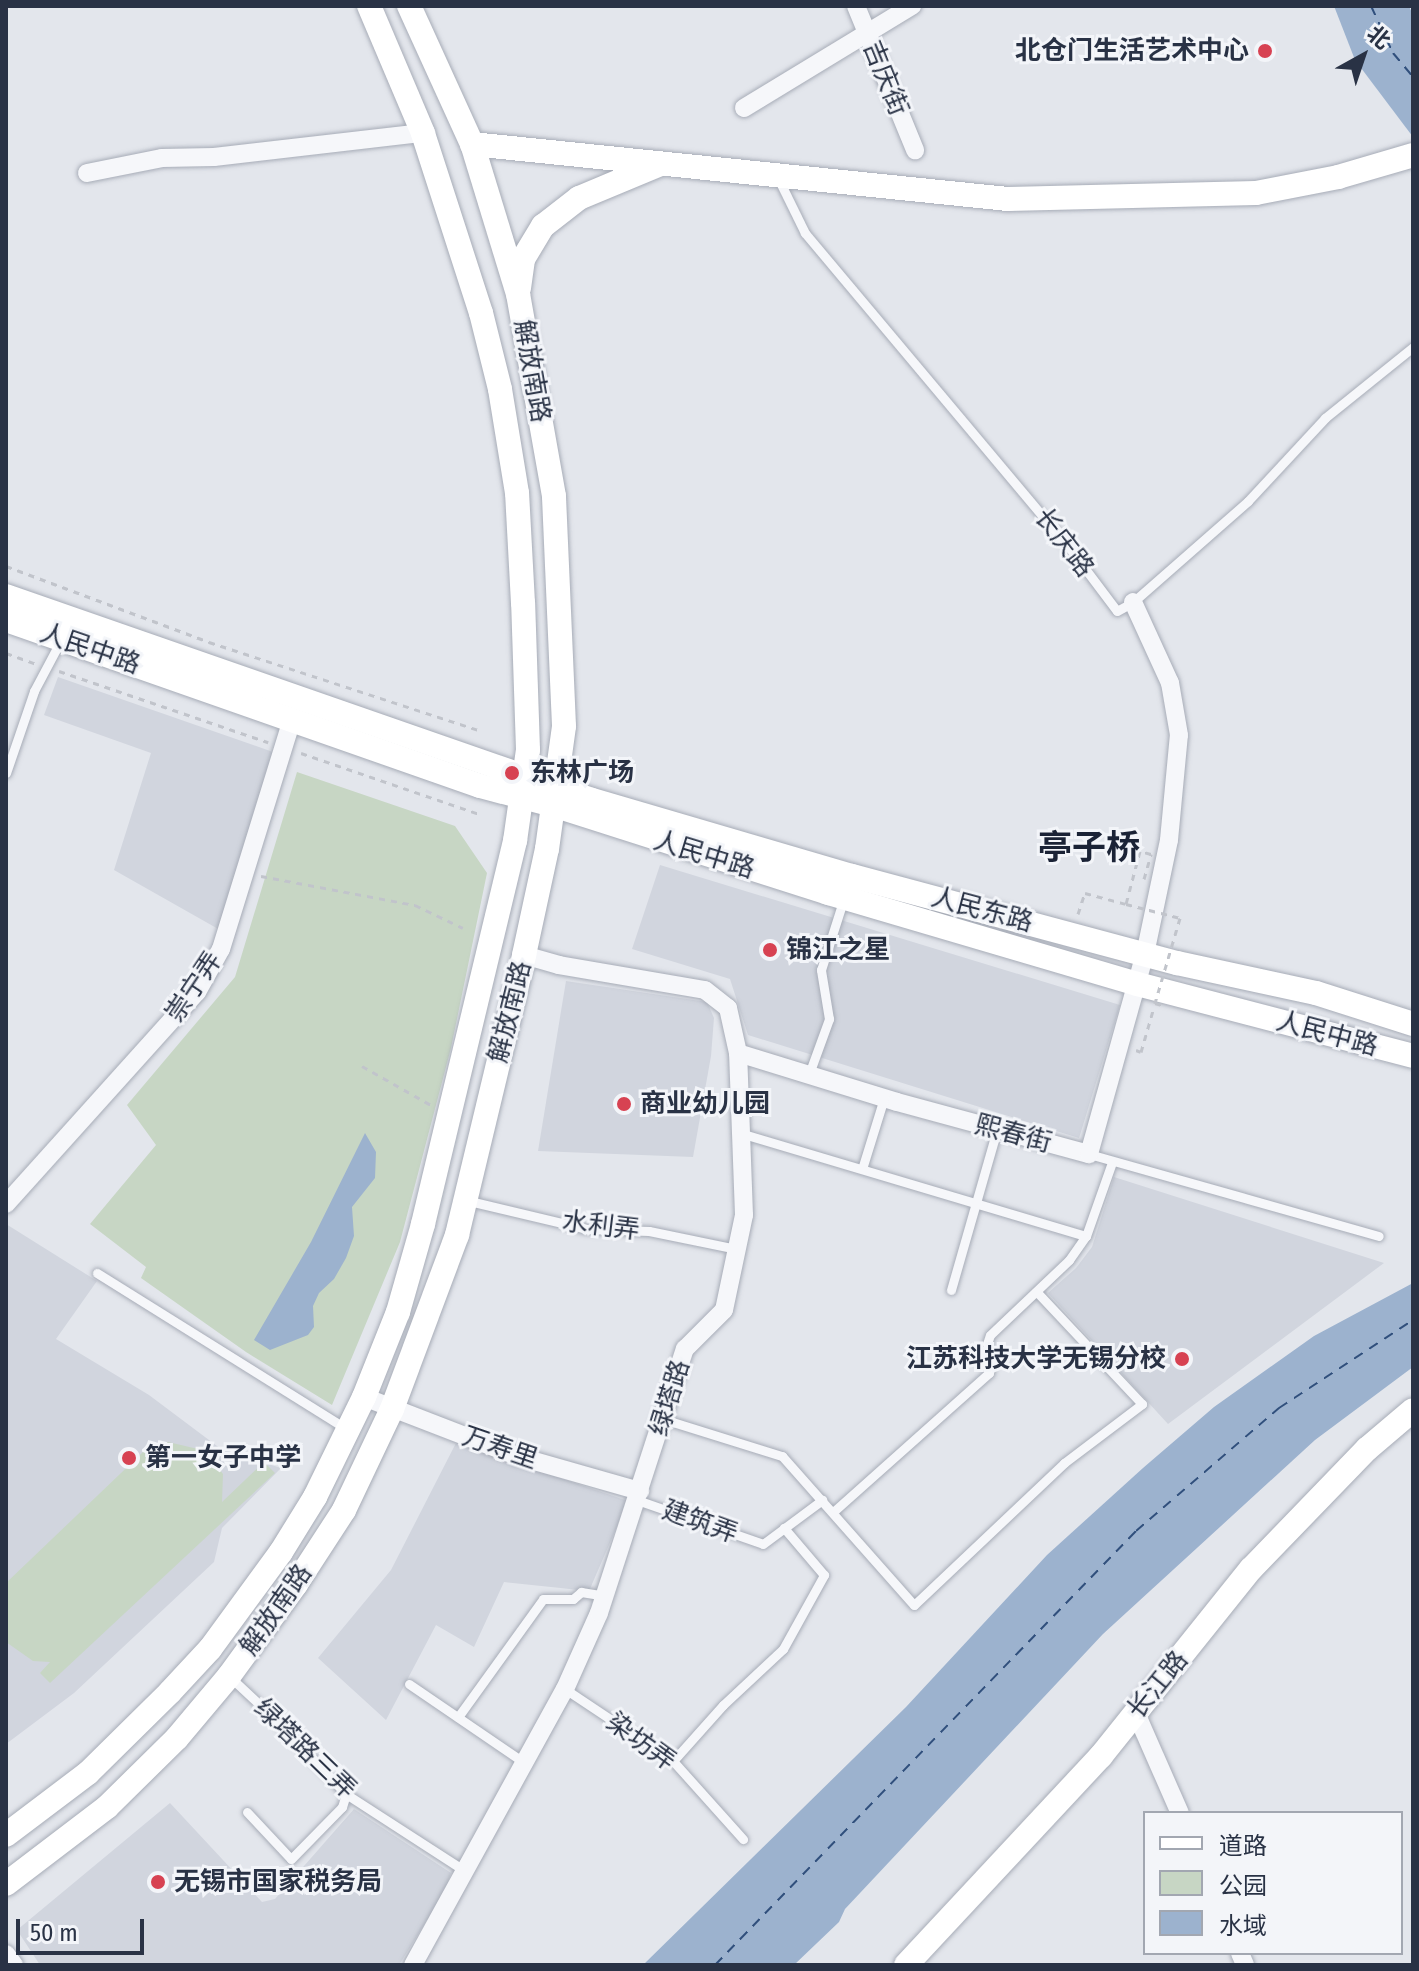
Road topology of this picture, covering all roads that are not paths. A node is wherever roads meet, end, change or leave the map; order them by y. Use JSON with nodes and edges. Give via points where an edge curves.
{"nodes":[{"id":1,"x":369,"y":6,"type":"edge"},
{"id":2,"x":409,"y":6,"type":"edge"},
{"id":3,"x":856,"y":6,"type":"edge"},
{"id":4,"x":912,"y":6,"type":"edge"},
{"id":5,"x":866,"y":31,"type":"junction"},
{"id":6,"x":744,"y":108,"type":"dead end"},
{"id":7,"x":423,"y":133,"type":"junction"},
{"id":8,"x":472,"y":144,"type":"junction"},
{"id":9,"x":915,"y":150,"type":"dead end"},
{"id":10,"x":1413,"y":155,"type":"edge"},
{"id":11,"x":662,"y":163,"type":"junction"},
{"id":12,"x":87,"y":173,"type":"dead end"},
{"id":13,"x":777,"y":175,"type":"junction"},
{"id":14,"x":518,"y":294,"type":"junction"},
{"id":15,"x":1413,"y":347,"type":"edge"},
{"id":16,"x":6,"y":596,"type":"edge"},
{"id":17,"x":1133,"y":602,"type":"junction"},
{"id":18,"x":6,"y":620,"type":"edge"},
{"id":19,"x":61,"y":639,"type":"junction"},
{"id":20,"x":292,"y":719,"type":"junction"},
{"id":21,"x":6,"y":773,"type":"edge"},
{"id":22,"x":522,"y":786,"type":"junction"},
{"id":23,"x":554,"y":796,"type":"junction"},
{"id":24,"x":848,"y":887,"type":"junction"},
{"id":25,"x":1145,"y":954,"type":"junction"},
{"id":26,"x":524,"y":955,"type":"junction"},
{"id":27,"x":1137,"y":984,"type":"junction"},
{"id":28,"x":1413,"y":1024,"type":"edge"},
{"id":29,"x":738,"y":1053,"type":"junction"},
{"id":30,"x":1413,"y":1056,"type":"edge"},
{"id":31,"x":809,"y":1074,"type":"junction"},
{"id":32,"x":884,"y":1098,"type":"junction"},
{"id":33,"x":997,"y":1130,"type":"junction"},
{"id":34,"x":740,"y":1133,"type":"junction"},
{"id":35,"x":1089,"y":1154,"type":"junction"},
{"id":36,"x":1112,"y":1162,"type":"junction"},
{"id":37,"x":862,"y":1169,"type":"junction"},
{"id":38,"x":465,"y":1200,"type":"junction"},
{"id":39,"x":975,"y":1203,"type":"junction"},
{"id":40,"x":6,"y":1204,"type":"edge"},
{"id":41,"x":1086,"y":1236,"type":"junction"},
{"id":42,"x":1379,"y":1236,"type":"dead end"},
{"id":43,"x":737,"y":1249,"type":"junction"},
{"id":44,"x":97,"y":1273,"type":"dead end"},
{"id":45,"x":951,"y":1290,"type":"dead end"},
{"id":46,"x":1037,"y":1292,"type":"junction"},
{"id":47,"x":364,"y":1397,"type":"junction"},
{"id":48,"x":392,"y":1409,"type":"junction"},
{"id":49,"x":1413,"y":1410,"type":"edge"},
{"id":50,"x":663,"y":1419,"type":"junction"},
{"id":51,"x":348,"y":1430,"type":"junction"},
{"id":52,"x":638,"y":1495,"type":"junction"},
{"id":53,"x":822,"y":1500,"type":"junction"},
{"id":54,"x":833,"y":1512,"type":"junction"},
{"id":55,"x":784,"y":1528,"type":"junction"},
{"id":56,"x":605,"y":1596,"type":"junction"},
{"id":57,"x":229,"y":1676,"type":"junction"},
{"id":58,"x":409,"y":1684,"type":"dead end"},
{"id":59,"x":565,"y":1689,"type":"junction"},
{"id":60,"x":1136,"y":1713,"type":"junction"},
{"id":61,"x":458,"y":1717,"type":"junction"},
{"id":62,"x":522,"y":1761,"type":"junction"},
{"id":63,"x":673,"y":1761,"type":"junction"},
{"id":64,"x":346,"y":1794,"type":"junction"},
{"id":65,"x":1179,"y":1811,"type":"edge"},
{"id":66,"x":247,"y":1812,"type":"dead end"},
{"id":67,"x":6,"y":1835,"type":"edge"},
{"id":68,"x":743,"y":1839,"type":"dead end"},
{"id":69,"x":465,"y":1871,"type":"junction"},
{"id":70,"x":6,"y":1884,"type":"edge"},
{"id":71,"x":6,"y":1954,"type":"edge"},
{"id":72,"x":14,"y":1965,"type":"edge"},
{"id":73,"x":413,"y":1965,"type":"edge"},
{"id":74,"x":906,"y":1965,"type":"edge"}],
"edges":[{"from":1,"to":7,"type":"main road","name":"解放南路"},
{"from":2,"to":8,"type":"main road","name":"解放南路"},
{"from":3,"to":5,"type":"street","name":"吉庆街"},
{"from":4,"to":5,"type":"street"},
{"from":5,"to":6,"type":"street","via":[[839,54]]},
{"from":5,"to":9,"type":"street","name":"吉庆街"},
{"from":7,"to":12,"type":"street","via":[[162,158]]},
{"from":7,"to":22,"type":"main road","name":"解放南路","via":[[481,313],[517,493],[528,750]]},
{"from":8,"to":11,"type":"main road"},
{"from":8,"to":14,"type":"main road","name":"解放南路"},
{"from":10,"to":13,"type":"main road","via":[[1256,193],[1008,199]]},
{"from":11,"to":13,"type":"main road"},
{"from":11,"to":14,"type":"main road","via":[[579,198],[543,226],[523,259]]},
{"from":13,"to":17,"type":"lane","name":"长庆路","via":[[805,233],[1117,611]]},
{"from":14,"to":23,"type":"main road","name":"解放南路","via":[[554,496],[564,726]]},
{"from":15,"to":17,"type":"lane","via":[[1325,418],[1248,501]]},
{"from":16,"to":22,"type":"main road","name":"人民中路"},
{"from":17,"to":25,"type":"street","via":[[1170,683],[1179,735],[1169,840]]},
{"from":18,"to":19,"type":"main road","name":"人民中路"},
{"from":19,"to":20,"type":"main road","name":"人民中路"},
{"from":19,"to":21,"type":"lane","via":[[34,691]]},
{"from":20,"to":22,"type":"main road","name":"人民中路","via":[[480,786]]},
{"from":20,"to":40,"type":"street","name":"崇宁弄","via":[[221,949],[197,992]]},
{"from":22,"to":23,"type":"main road","name":"人民中路"},
{"from":22,"to":47,"type":"main road","name":"解放南路","via":[[515,841],[398,1312]]},
{"from":23,"to":24,"type":"main road","name":"人民东路"},
{"from":23,"to":26,"type":"main road","name":"解放南路"},
{"from":24,"to":25,"type":"main road","name":"人民东路"},
{"from":24,"to":27,"type":"main road","name":"人民中路"},
{"from":24,"to":31,"type":"lane","via":[[821,970],[829,1019]]},
{"from":25,"to":27,"type":"street"},
{"from":25,"to":28,"type":"main road","name":"人民东路","via":[[1316,993]]},
{"from":26,"to":29,"type":"street","name":"绿塔路","via":[[705,990],[728,1008]]},
{"from":26,"to":38,"type":"main road","name":"解放南路"},
{"from":27,"to":30,"type":"main road","name":"人民中路"},
{"from":27,"to":35,"type":"street"},
{"from":29,"to":31,"type":"street","name":"熙春街"},
{"from":29,"to":34,"type":"street","name":"绿塔路"},
{"from":31,"to":32,"type":"street","name":"熙春街"},
{"from":32,"to":33,"type":"street","name":"熙春街"},
{"from":32,"to":37,"type":"lane"},
{"from":33,"to":35,"type":"street","name":"熙春街"},
{"from":33,"to":39,"type":"lane"},
{"from":34,"to":37,"type":"lane"},
{"from":34,"to":43,"type":"street","name":"绿塔路","via":[[744,1215]]},
{"from":35,"to":36,"type":"lane"},
{"from":36,"to":41,"type":"lane"},
{"from":36,"to":42,"type":"lane"},
{"from":37,"to":39,"type":"lane"},
{"from":38,"to":43,"type":"lane","name":"水利弄","via":[[587,1229],[649,1231]]},
{"from":38,"to":48,"type":"main road","name":"解放南路"},
{"from":39,"to":41,"type":"lane"},
{"from":39,"to":45,"type":"lane"},
{"from":41,"to":46,"type":"lane"},
{"from":43,"to":50,"type":"street","name":"绿塔路","via":[[724,1310],[685,1349]]},
{"from":44,"to":51,"type":"lane"},
{"from":46,"to":54,"type":"lane","via":[[990,1335],[989,1373]]},
{"from":46,"to":54,"type":"lane","via":[[1142,1404],[1064,1463],[914,1605]]},
{"from":47,"to":48,"type":"street","name":"万寿里"},
{"from":47,"to":51,"type":"main road","name":"解放南路"},
{"from":48,"to":52,"type":"street","name":"万寿里"},
{"from":48,"to":57,"type":"main road","name":"解放南路","via":[[344,1510]]},
{"from":49,"to":60,"type":"main road","name":"长江路","via":[[1367,1449],[1251,1569]]},
{"from":50,"to":52,"type":"street","name":"绿塔路"},
{"from":50,"to":53,"type":"lane","via":[[782,1456]]},
{"from":51,"to":67,"type":"main road","name":"解放南路","via":[[281,1552],[210,1649],[88,1773]]},
{"from":52,"to":55,"type":"lane","name":"建筑弄","via":[[763,1544]]},
{"from":52,"to":56,"type":"street","name":"绿塔路"},
{"from":53,"to":54,"type":"lane"},
{"from":53,"to":55,"type":"lane"},
{"from":55,"to":63,"type":"lane","via":[[824,1575],[783,1649]]},
{"from":56,"to":59,"type":"street","name":"绿塔路"},
{"from":56,"to":61,"type":"lane","via":[[581,1592],[573,1599],[543,1599]]},
{"from":57,"to":64,"type":"lane","name":"绿塔路三弄"},
{"from":57,"to":70,"type":"main road","name":"解放南路","via":[[177,1738],[107,1807]]},
{"from":58,"to":61,"type":"lane"},
{"from":59,"to":62,"type":"street","name":"绿塔路"},
{"from":59,"to":63,"type":"lane","name":"染坊弄"},
{"from":60,"to":65,"type":"street"},
{"from":60,"to":74,"type":"main road","name":"长江路"},
{"from":61,"to":62,"type":"lane"},
{"from":62,"to":69,"type":"street","name":"绿塔路"},
{"from":63,"to":68,"type":"lane","name":"染坊弄"},
{"from":64,"to":66,"type":"lane","via":[[342,1807],[291,1859]]},
{"from":64,"to":69,"type":"lane","name":"绿塔路三弄"},
{"from":69,"to":73,"type":"street","name":"绿塔路"},
{"from":71,"to":72,"type":"street"}]}
